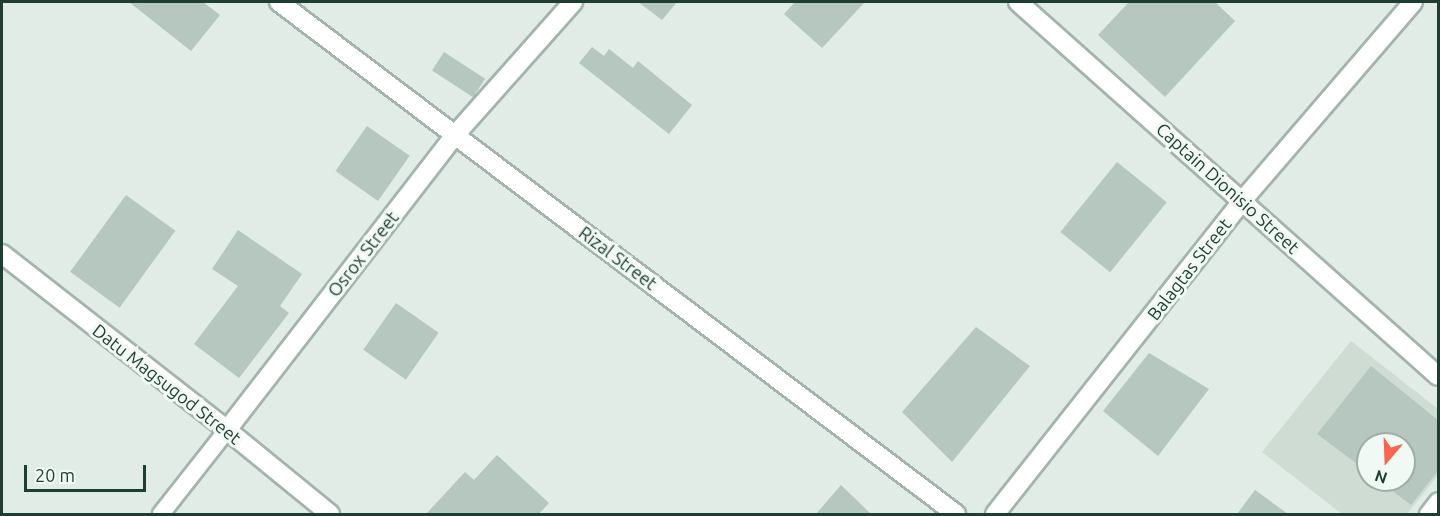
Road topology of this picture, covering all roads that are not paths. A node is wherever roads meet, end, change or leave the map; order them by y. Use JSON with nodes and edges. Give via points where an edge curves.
{"nodes":[{"id":1,"x":279,"y":2,"type":"edge"},
{"id":2,"x":573,"y":2,"type":"edge"},
{"id":3,"x":1018,"y":2,"type":"edge"},
{"id":4,"x":1413,"y":2,"type":"edge"},
{"id":5,"x":455,"y":135,"type":"junction"},
{"id":6,"x":1242,"y":201,"type":"junction"},
{"id":7,"x":2,"y":254,"type":"edge"},
{"id":8,"x":1438,"y":375,"type":"edge"},
{"id":9,"x":227,"y":430,"type":"junction"},
{"id":10,"x":1438,"y":501,"type":"edge"},
{"id":11,"x":161,"y":514,"type":"edge"},
{"id":12,"x":330,"y":514,"type":"edge"},
{"id":13,"x":956,"y":514,"type":"edge"},
{"id":14,"x":995,"y":514,"type":"edge"},
{"id":15,"x":1428,"y":514,"type":"edge"}],
"edges":[{"from":1,"to":5,"type":"street","name":"Rizal Street"},
{"from":2,"to":5,"type":"street","name":"Osrox Street"},
{"from":3,"to":6,"type":"street","name":"Captain Dionisio Street"},
{"from":4,"to":6,"type":"street","name":"Balagtas Street"},
{"from":5,"to":9,"type":"street","name":"Osrox Street"},
{"from":5,"to":13,"type":"street","name":"Rizal Street"},
{"from":6,"to":8,"type":"street","name":"Captain Dionisio Street"},
{"from":6,"to":14,"type":"street","name":"Balagtas Street"},
{"from":7,"to":9,"type":"street","name":"Datu Magsugod Street"},
{"from":9,"to":11,"type":"lane","name":"Osrox Street"},
{"from":9,"to":12,"type":"street","name":"Datu Magsugod Street"},
{"from":10,"to":15,"type":"lane"}]}
